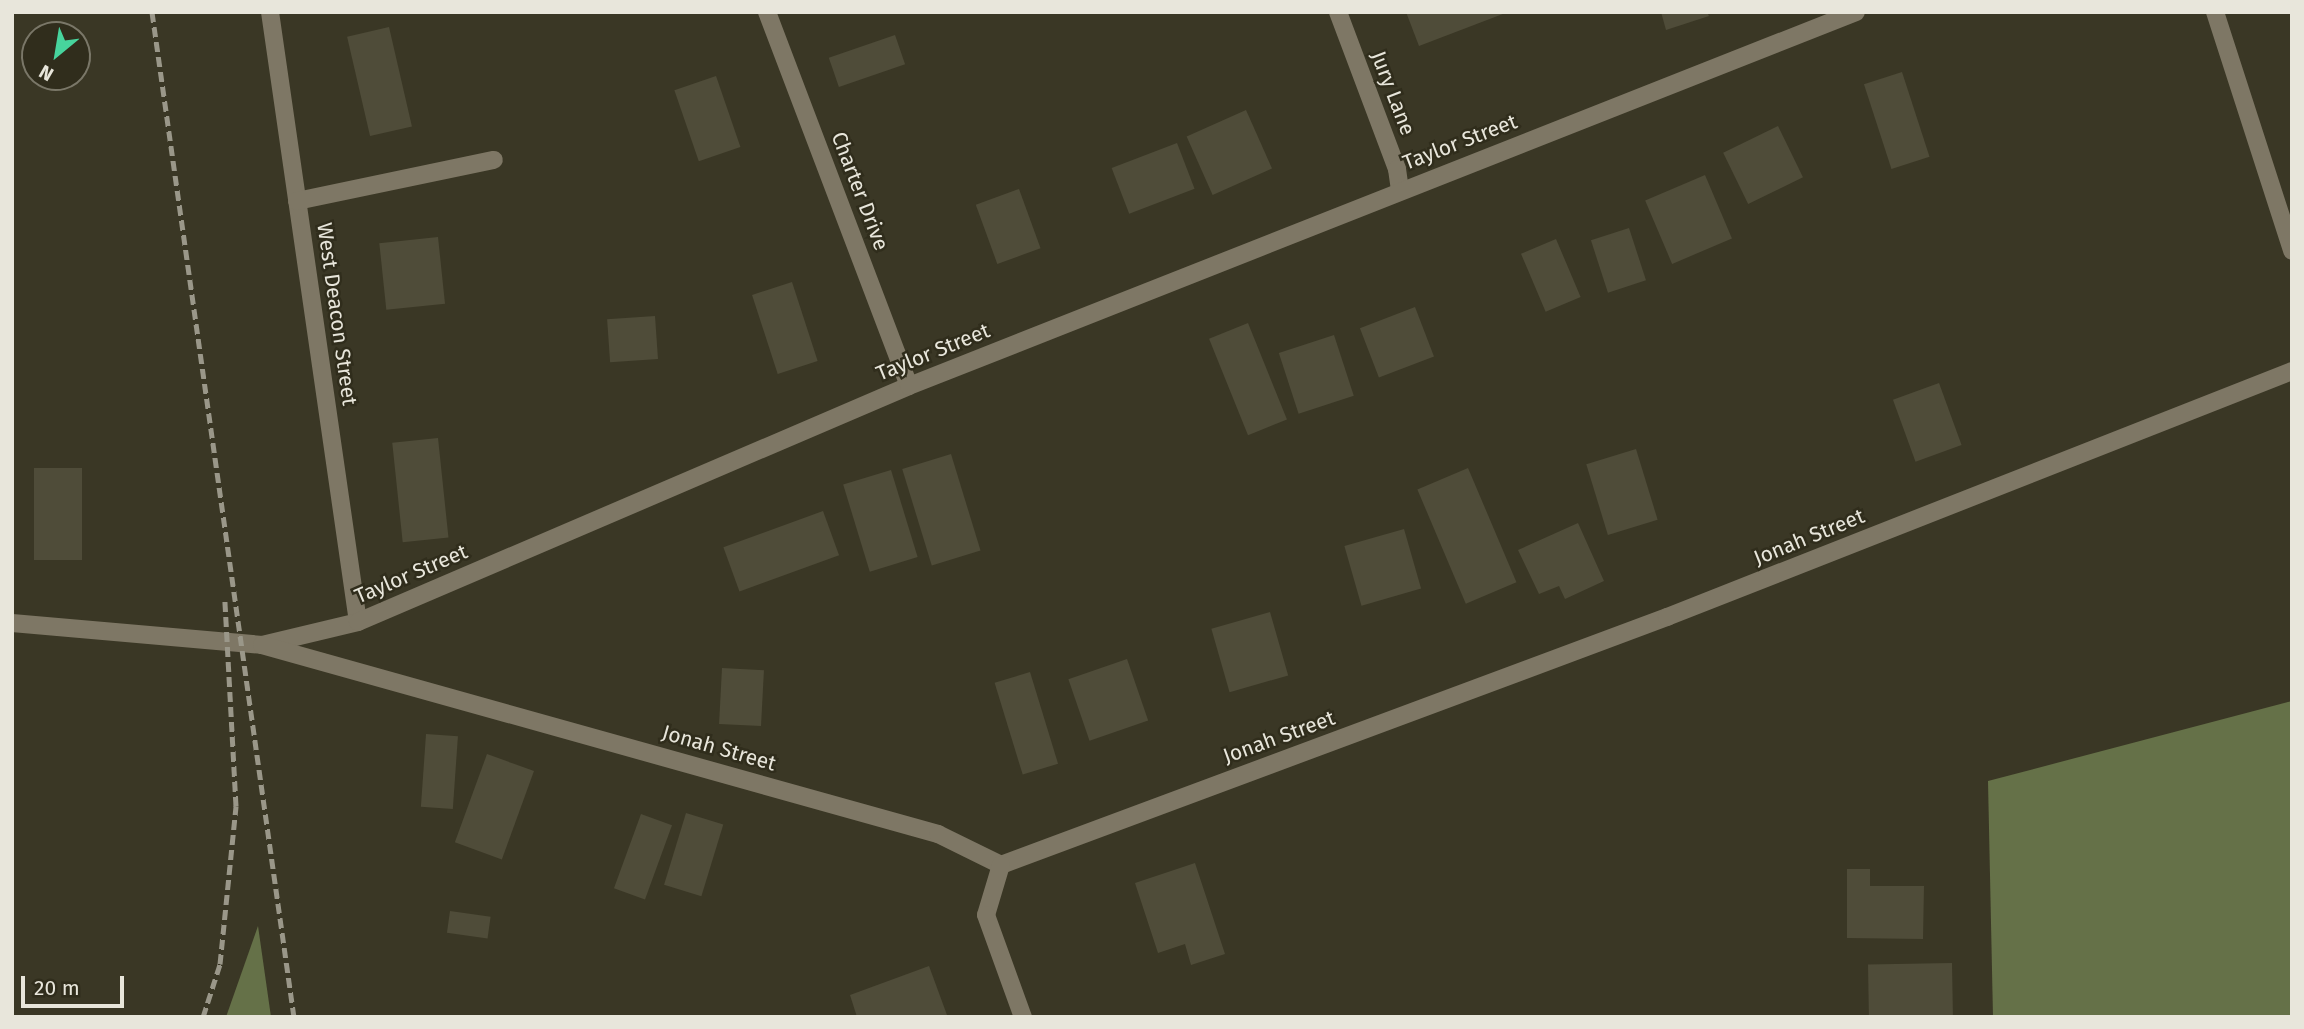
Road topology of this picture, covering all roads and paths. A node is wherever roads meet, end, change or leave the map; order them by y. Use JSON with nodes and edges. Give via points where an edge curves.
{"nodes":[{"id":1,"x":270,"y":12,"type":"edge"},
{"id":2,"x":767,"y":12,"type":"edge"},
{"id":3,"x":1338,"y":12,"type":"edge"},
{"id":4,"x":1856,"y":12,"type":"edge"},
{"id":5,"x":2215,"y":12,"type":"edge"},
{"id":6,"x":494,"y":160,"type":"dead end"},
{"id":7,"x":1400,"y":190,"type":"junction"},
{"id":8,"x":297,"y":201,"type":"junction"},
{"id":9,"x":2292,"y":251,"type":"edge"},
{"id":10,"x":2292,"y":371,"type":"edge"},
{"id":11,"x":909,"y":386,"type":"junction"},
{"id":12,"x":358,"y":622,"type":"junction"},
{"id":13,"x":12,"y":623,"type":"edge"},
{"id":14,"x":262,"y":645,"type":"junction"},
{"id":15,"x":1001,"y":864,"type":"junction"},
{"id":16,"x":1023,"y":1017,"type":"edge"}],
"edges":[{"from":1,"to":8,"type":"street","name":"West Deacon Street"},
{"from":2,"to":11,"type":"street","name":"Charter Drive"},
{"from":3,"to":7,"type":"street","name":"Jury Lane","via":[[1397,169]]},
{"from":4,"to":7,"type":"street","name":"Taylor Street"},
{"from":5,"to":9,"type":"street"},
{"from":6,"to":8,"type":"street"},
{"from":7,"to":11,"type":"street","name":"Taylor Street"},
{"from":8,"to":12,"type":"street","name":"West Deacon Street"},
{"from":10,"to":15,"type":"street","name":"Jonah Street","via":[[1667,617]]},
{"from":11,"to":12,"type":"street","name":"Taylor Street"},
{"from":12,"to":14,"type":"street","name":"Taylor Street"},
{"from":13,"to":14,"type":"street","name":"Taylor Street"},
{"from":14,"to":15,"type":"street","name":"Jonah Street","via":[[938,834]]},
{"from":15,"to":16,"type":"street","via":[[986,915]]}]}
